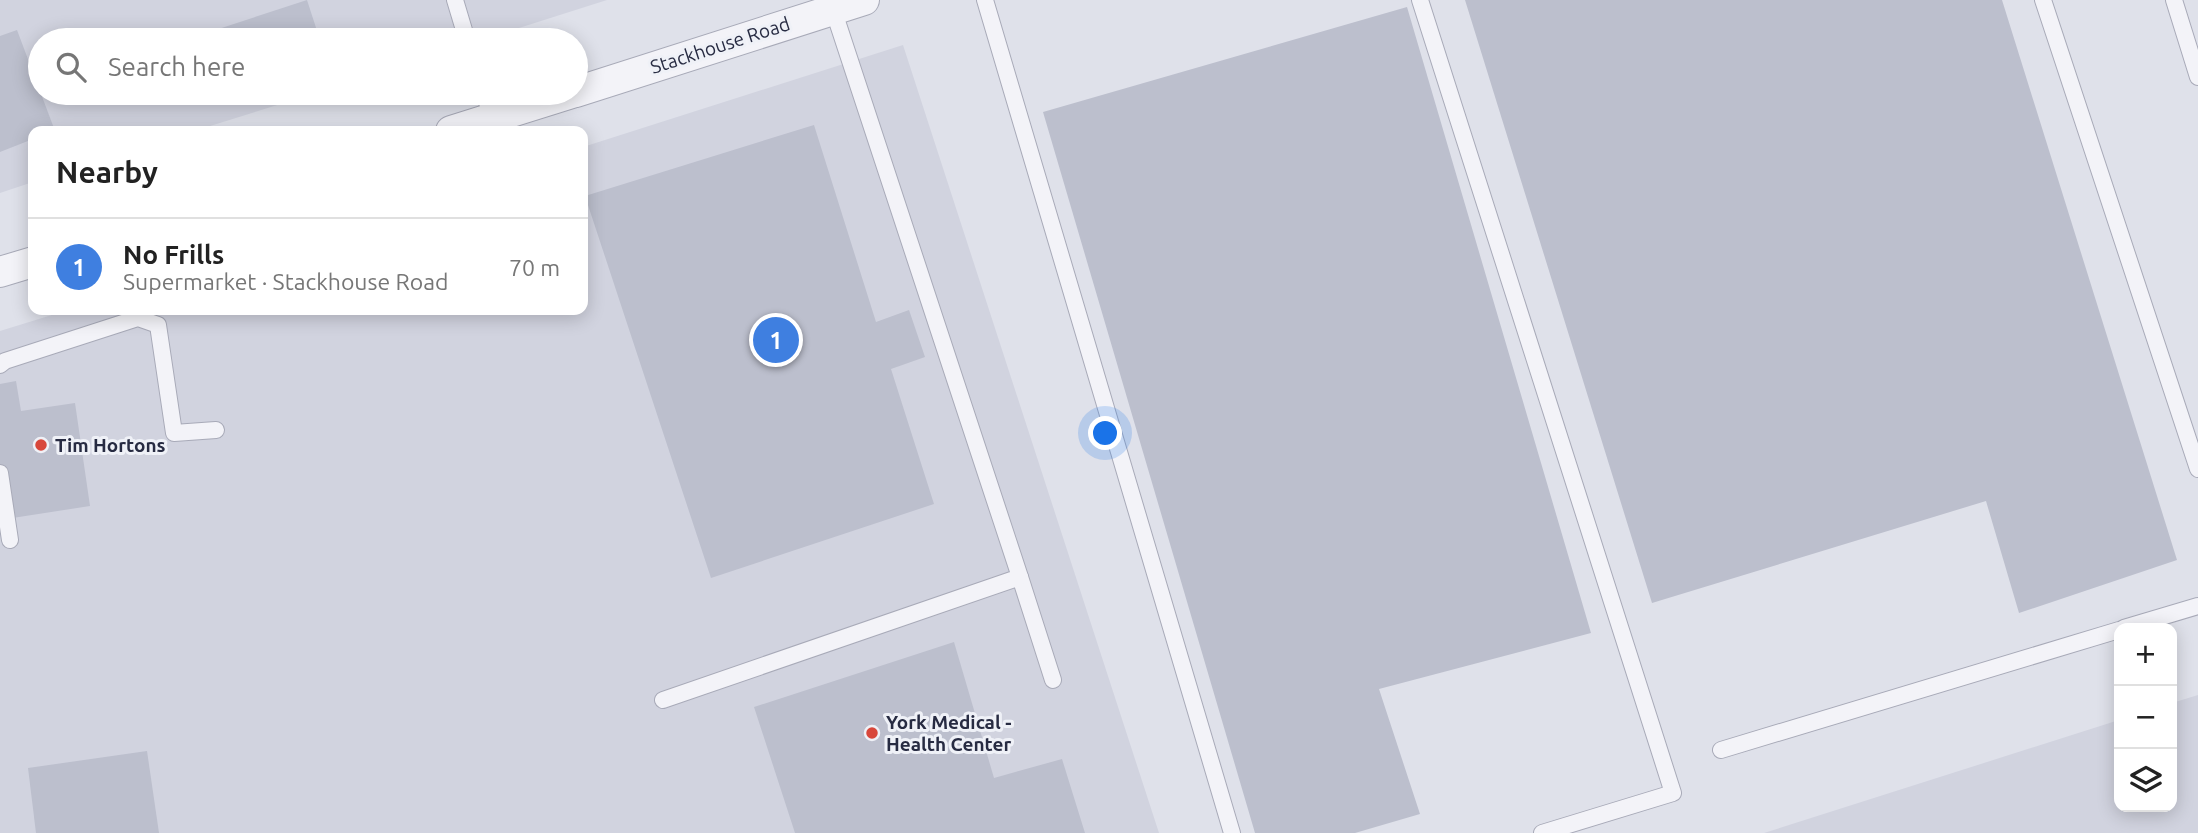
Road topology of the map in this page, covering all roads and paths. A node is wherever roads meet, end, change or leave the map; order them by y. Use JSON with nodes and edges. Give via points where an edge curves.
{"nodes":[{"id":1,"x":455,"y":0,"type":"edge"},
{"id":2,"x":864,"y":0,"type":"edge"},
{"id":3,"x":985,"y":0,"type":"edge"},
{"id":4,"x":1420,"y":0,"type":"edge"},
{"id":5,"x":2043,"y":0,"type":"edge"},
{"id":6,"x":2174,"y":0,"type":"edge"},
{"id":7,"x":833,"y":9,"type":"junction"},
{"id":8,"x":463,"y":28,"type":"edge"},
{"id":9,"x":2198,"y":77,"type":"edge"},
{"id":10,"x":588,"y":88,"type":"edge"},
{"id":11,"x":488,"y":106,"type":"edge"},
{"id":12,"x":463,"y":126,"type":"edge"},
{"id":13,"x":28,"y":264,"type":"edge"},
{"id":14,"x":0,"y":272,"type":"edge"},
{"id":15,"x":0,"y":365,"type":"edge"},
{"id":16,"x":216,"y":430,"type":"dead end"},
{"id":17,"x":2198,"y":469,"type":"edge"},
{"id":18,"x":0,"y":473,"type":"edge"},
{"id":19,"x":10,"y":540,"type":"dead end"},
{"id":20,"x":1020,"y":577,"type":"junction"},
{"id":21,"x":2198,"y":606,"type":"edge"},
{"id":22,"x":2142,"y":623,"type":"edge"},
{"id":23,"x":2114,"y":631,"type":"edge"},
{"id":24,"x":1053,"y":680,"type":"dead end"},
{"id":25,"x":663,"y":700,"type":"dead end"},
{"id":26,"x":1721,"y":750,"type":"dead end"},
{"id":27,"x":1232,"y":833,"type":"edge"},
{"id":28,"x":1542,"y":833,"type":"edge"}],
"edges":[{"from":1,"to":8,"type":"lane"},
{"from":2,"to":7,"type":"street","name":"Stackhouse Road"},
{"from":3,"to":27,"type":"lane"},
{"from":4,"to":28,"type":"lane","via":[[1673,793]]},
{"from":5,"to":17,"type":"lane"},
{"from":6,"to":9,"type":"lane"},
{"from":7,"to":10,"type":"street","name":"Stackhouse Road"},
{"from":7,"to":20,"type":"lane"},
{"from":11,"to":12,"type":"street","name":"Stackhouse Road"},
{"from":13,"to":14,"type":"street"},
{"from":15,"to":16,"type":"lane","via":[[138,318],[158,325],[174,433]]},
{"from":18,"to":19,"type":"lane"},
{"from":20,"to":24,"type":"lane"},
{"from":20,"to":25,"type":"lane"},
{"from":21,"to":22,"type":"lane"},
{"from":23,"to":26,"type":"lane"}]}
